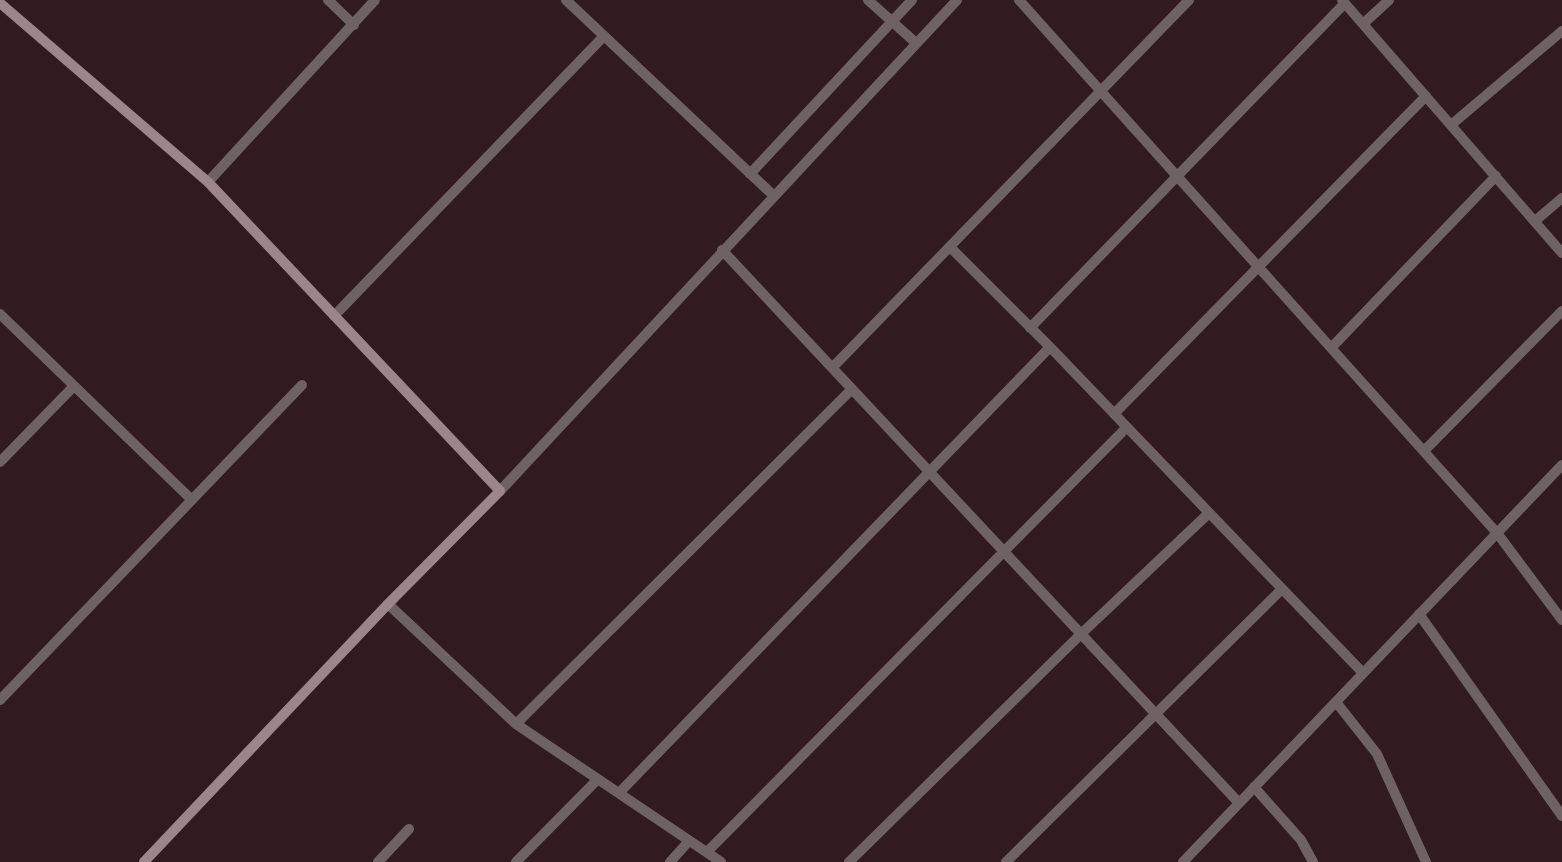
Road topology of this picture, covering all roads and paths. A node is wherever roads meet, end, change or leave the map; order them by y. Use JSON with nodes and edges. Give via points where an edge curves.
{"nodes":[{"id":1,"x":328,"y":0,"type":"edge"},
{"id":2,"x":375,"y":0,"type":"edge"},
{"id":3,"x":566,"y":0,"type":"edge"},
{"id":4,"x":868,"y":0,"type":"edge"},
{"id":5,"x":912,"y":0,"type":"edge"},
{"id":6,"x":957,"y":0,"type":"edge"},
{"id":7,"x":1019,"y":0,"type":"edge"},
{"id":8,"x":1189,"y":0,"type":"edge"},
{"id":9,"x":1390,"y":0,"type":"edge"},
{"id":10,"x":0,"y":2,"type":"edge"},
{"id":11,"x":1344,"y":2,"type":"edge"},
{"id":12,"x":892,"y":21,"type":"junction"},
{"id":13,"x":354,"y":24,"type":"junction"},
{"id":14,"x":1363,"y":24,"type":"junction"},
{"id":15,"x":1562,"y":31,"type":"edge"},
{"id":16,"x":604,"y":36,"type":"junction"},
{"id":17,"x":916,"y":43,"type":"junction"},
{"id":18,"x":1102,"y":92,"type":"junction"},
{"id":19,"x":1426,"y":96,"type":"junction"},
{"id":20,"x":1451,"y":125,"type":"junction"},
{"id":21,"x":750,"y":174,"type":"junction"},
{"id":22,"x":1177,"y":176,"type":"junction"},
{"id":23,"x":1496,"y":176,"type":"junction"},
{"id":24,"x":208,"y":182,"type":"junction"},
{"id":25,"x":773,"y":195,"type":"junction"},
{"id":26,"x":1562,"y":198,"type":"edge"},
{"id":27,"x":1535,"y":222,"type":"junction"},
{"id":28,"x":950,"y":247,"type":"junction"},
{"id":29,"x":722,"y":250,"type":"junction"},
{"id":30,"x":1562,"y":253,"type":"edge"},
{"id":31,"x":1258,"y":267,"type":"junction"},
{"id":32,"x":1562,"y":311,"type":"edge"},
{"id":33,"x":0,"y":314,"type":"edge"},
{"id":34,"x":334,"y":316,"type":"junction"},
{"id":35,"x":1030,"y":328,"type":"junction"},
{"id":36,"x":1050,"y":347,"type":"junction"},
{"id":37,"x":1331,"y":348,"type":"junction"},
{"id":38,"x":832,"y":368,"type":"junction"},
{"id":39,"x":302,"y":385,"type":"dead end"},
{"id":40,"x":74,"y":386,"type":"junction"},
{"id":41,"x":852,"y":389,"type":"junction"},
{"id":42,"x":1114,"y":414,"type":"junction"},
{"id":43,"x":1127,"y":427,"type":"junction"},
{"id":44,"x":1424,"y":451,"type":"junction"},
{"id":45,"x":0,"y":462,"type":"edge"},
{"id":46,"x":1562,"y":465,"type":"edge"},
{"id":47,"x":930,"y":472,"type":"junction"},
{"id":48,"x":500,"y":490,"type":"junction"},
{"id":49,"x":192,"y":500,"type":"junction"},
{"id":50,"x":1209,"y":513,"type":"junction"},
{"id":51,"x":1497,"y":533,"type":"junction"},
{"id":52,"x":1004,"y":552,"type":"junction"},
{"id":53,"x":1282,"y":589,"type":"junction"},
{"id":54,"x":388,"y":604,"type":"junction"},
{"id":55,"x":1419,"y":614,"type":"junction"},
{"id":56,"x":1562,"y":620,"type":"edge"},
{"id":57,"x":1081,"y":634,"type":"junction"},
{"id":58,"x":1363,"y":673,"type":"junction"},
{"id":59,"x":0,"y":700,"type":"edge"},
{"id":60,"x":1336,"y":702,"type":"junction"},
{"id":61,"x":1156,"y":714,"type":"junction"},
{"id":62,"x":516,"y":724,"type":"junction"},
{"id":63,"x":598,"y":779,"type":"junction"},
{"id":64,"x":1254,"y":787,"type":"junction"},
{"id":65,"x":619,"y":793,"type":"junction"},
{"id":66,"x":1239,"y":803,"type":"junction"},
{"id":67,"x":1562,"y":816,"type":"edge"},
{"id":68,"x":409,"y":829,"type":"dead end"},
{"id":69,"x":689,"y":841,"type":"junction"},
{"id":70,"x":707,"y":852,"type":"junction"},
{"id":71,"x":144,"y":862,"type":"edge"},
{"id":72,"x":378,"y":862,"type":"edge"},
{"id":73,"x":516,"y":862,"type":"edge"},
{"id":74,"x":670,"y":862,"type":"edge"},
{"id":75,"x":721,"y":862,"type":"edge"},
{"id":76,"x":849,"y":862,"type":"edge"},
{"id":77,"x":1006,"y":862,"type":"edge"},
{"id":78,"x":1183,"y":862,"type":"edge"},
{"id":79,"x":1313,"y":862,"type":"edge"},
{"id":80,"x":1426,"y":862,"type":"edge"}],
"edges":[{"from":1,"to":13,"type":"street"},
{"from":2,"to":13,"type":"street"},
{"from":3,"to":16,"type":"street"},
{"from":4,"to":12,"type":"street"},
{"from":5,"to":12,"type":"street"},
{"from":6,"to":17,"type":"street"},
{"from":7,"to":18,"type":"street"},
{"from":8,"to":18,"type":"street"},
{"from":9,"to":14,"type":"street"},
{"from":10,"to":24,"type":"street"},
{"from":11,"to":14,"type":"street"},
{"from":11,"to":22,"type":"street"},
{"from":12,"to":17,"type":"street"},
{"from":12,"to":21,"type":"street"},
{"from":13,"to":24,"type":"street"},
{"from":14,"to":19,"type":"street"},
{"from":15,"to":20,"type":"street"},
{"from":16,"to":21,"type":"street"},
{"from":16,"to":34,"type":"street"},
{"from":17,"to":25,"type":"street"},
{"from":18,"to":22,"type":"street"},
{"from":18,"to":28,"type":"street"},
{"from":19,"to":20,"type":"street"},
{"from":19,"to":31,"type":"street"},
{"from":20,"to":23,"type":"street"},
{"from":21,"to":25,"type":"street"},
{"from":22,"to":31,"type":"street"},
{"from":22,"to":35,"type":"street"},
{"from":23,"to":27,"type":"street"},
{"from":23,"to":37,"type":"street"},
{"from":24,"to":34,"type":"street"},
{"from":25,"to":29,"type":"street"},
{"from":26,"to":27,"type":"street"},
{"from":27,"to":30,"type":"street"},
{"from":28,"to":35,"type":"street"},
{"from":28,"to":38,"type":"street"},
{"from":29,"to":38,"type":"street"},
{"from":29,"to":48,"type":"street"},
{"from":31,"to":37,"type":"street"},
{"from":31,"to":42,"type":"street"},
{"from":32,"to":44,"type":"street"},
{"from":33,"to":40,"type":"street"},
{"from":34,"to":48,"type":"street"},
{"from":35,"to":36,"type":"street"},
{"from":36,"to":42,"type":"street"},
{"from":36,"to":47,"type":"street"},
{"from":37,"to":44,"type":"street"},
{"from":38,"to":41,"type":"street"},
{"from":39,"to":49,"type":"street"},
{"from":40,"to":45,"type":"street"},
{"from":40,"to":49,"type":"street"},
{"from":41,"to":47,"type":"street"},
{"from":41,"to":62,"type":"street"},
{"from":42,"to":43,"type":"street"},
{"from":43,"to":50,"type":"street"},
{"from":43,"to":52,"type":"street"},
{"from":44,"to":51,"type":"street"},
{"from":46,"to":51,"type":"street"},
{"from":47,"to":52,"type":"street"},
{"from":47,"to":65,"type":"street"},
{"from":48,"to":54,"type":"street"},
{"from":49,"to":59,"type":"street"},
{"from":50,"to":53,"type":"street"},
{"from":50,"to":57,"type":"street"},
{"from":51,"to":55,"type":"street"},
{"from":51,"to":56,"type":"street"},
{"from":52,"to":57,"type":"street"},
{"from":52,"to":70,"type":"street"},
{"from":53,"to":58,"type":"street"},
{"from":53,"to":61,"type":"street"},
{"from":54,"to":62,"type":"street"},
{"from":54,"to":71,"type":"street"},
{"from":55,"to":58,"type":"street"},
{"from":55,"to":67,"type":"street"},
{"from":57,"to":61,"type":"street"},
{"from":57,"to":76,"type":"street"},
{"from":58,"to":60,"type":"street"},
{"from":60,"to":64,"type":"street"},
{"from":60,"to":80,"type":"street","via":[[1377,754]]},
{"from":61,"to":66,"type":"street"},
{"from":61,"to":77,"type":"street"},
{"from":62,"to":63,"type":"street"},
{"from":63,"to":65,"type":"street"},
{"from":63,"to":73,"type":"street"},
{"from":64,"to":66,"type":"street"},
{"from":64,"to":79,"type":"street","via":[[1301,840]]},
{"from":65,"to":69,"type":"street"},
{"from":66,"to":78,"type":"street"},
{"from":68,"to":72,"type":"street"},
{"from":69,"to":70,"type":"street"},
{"from":69,"to":74,"type":"street"},
{"from":70,"to":75,"type":"street"}]}
